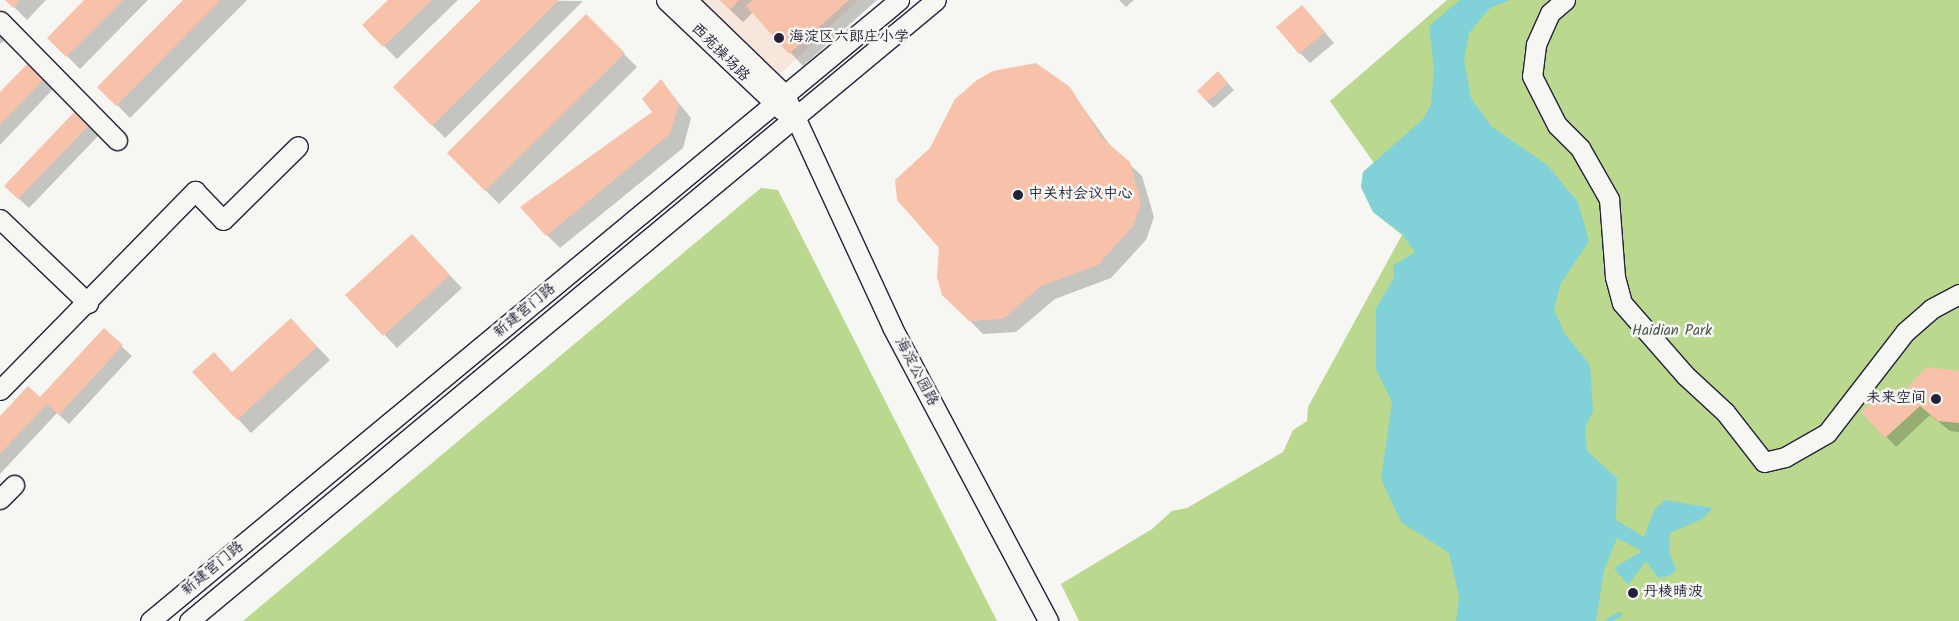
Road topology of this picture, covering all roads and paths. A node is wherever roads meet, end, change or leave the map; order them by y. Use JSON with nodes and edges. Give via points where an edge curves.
{"nodes":[{"id":1,"x":666,"y":0,"type":"edge"},
{"id":2,"x":687,"y":0,"type":"edge"},
{"id":3,"x":899,"y":0,"type":"edge"},
{"id":4,"x":936,"y":0,"type":"edge"},
{"id":5,"x":1565,"y":0,"type":"edge"},
{"id":6,"x":0,"y":21,"type":"edge"},
{"id":7,"x":779,"y":100,"type":"junction"},
{"id":8,"x":795,"y":118,"type":"junction"},
{"id":9,"x":117,"y":140,"type":"dead end"},
{"id":10,"x":298,"y":146,"type":"dead end"},
{"id":11,"x":0,"y":219,"type":"edge"},
{"id":12,"x":1959,"y":294,"type":"edge"},
{"id":13,"x":88,"y":303,"type":"junction"},
{"id":14,"x":0,"y":390,"type":"edge"},
{"id":15,"x":14,"y":485,"type":"dead end"},
{"id":16,"x":0,"y":499,"type":"edge"},
{"id":17,"x":150,"y":621,"type":"edge"},
{"id":18,"x":190,"y":621,"type":"edge"},
{"id":19,"x":1048,"y":621,"type":"edge"}],
"edges":[{"from":1,"to":7,"type":"street","name":"西苑操场路"},
{"from":2,"to":7,"type":"street","name":"西苑操场路"},
{"from":3,"to":7,"type":"street","name":"新建宫门路"},
{"from":4,"to":8,"type":"street","name":"新建宫门路"},
{"from":5,"to":12,"type":"street","via":[[1546,21],[1536,45],[1532,76],[1557,125],[1580,148],[1609,199],[1615,278],[1622,303],[1680,369],[1725,412],[1747,446],[1764,462],[1785,457],[1826,433],[1905,332],[1931,309]]},
{"from":6,"to":9,"type":"street"},
{"from":7,"to":8,"type":"street","name":"海淀公园路"},
{"from":7,"to":17,"type":"street","name":"新建宫门路"},
{"from":8,"to":18,"type":"street","name":"新建宫门路"},
{"from":8,"to":19,"type":"street","name":"海淀公园路","via":[[892,327]]},
{"from":10,"to":13,"type":"street","via":[[223,220],[195,191]]},
{"from":11,"to":13,"type":"street"},
{"from":13,"to":14,"type":"street"},
{"from":15,"to":16,"type":"street"}]}
